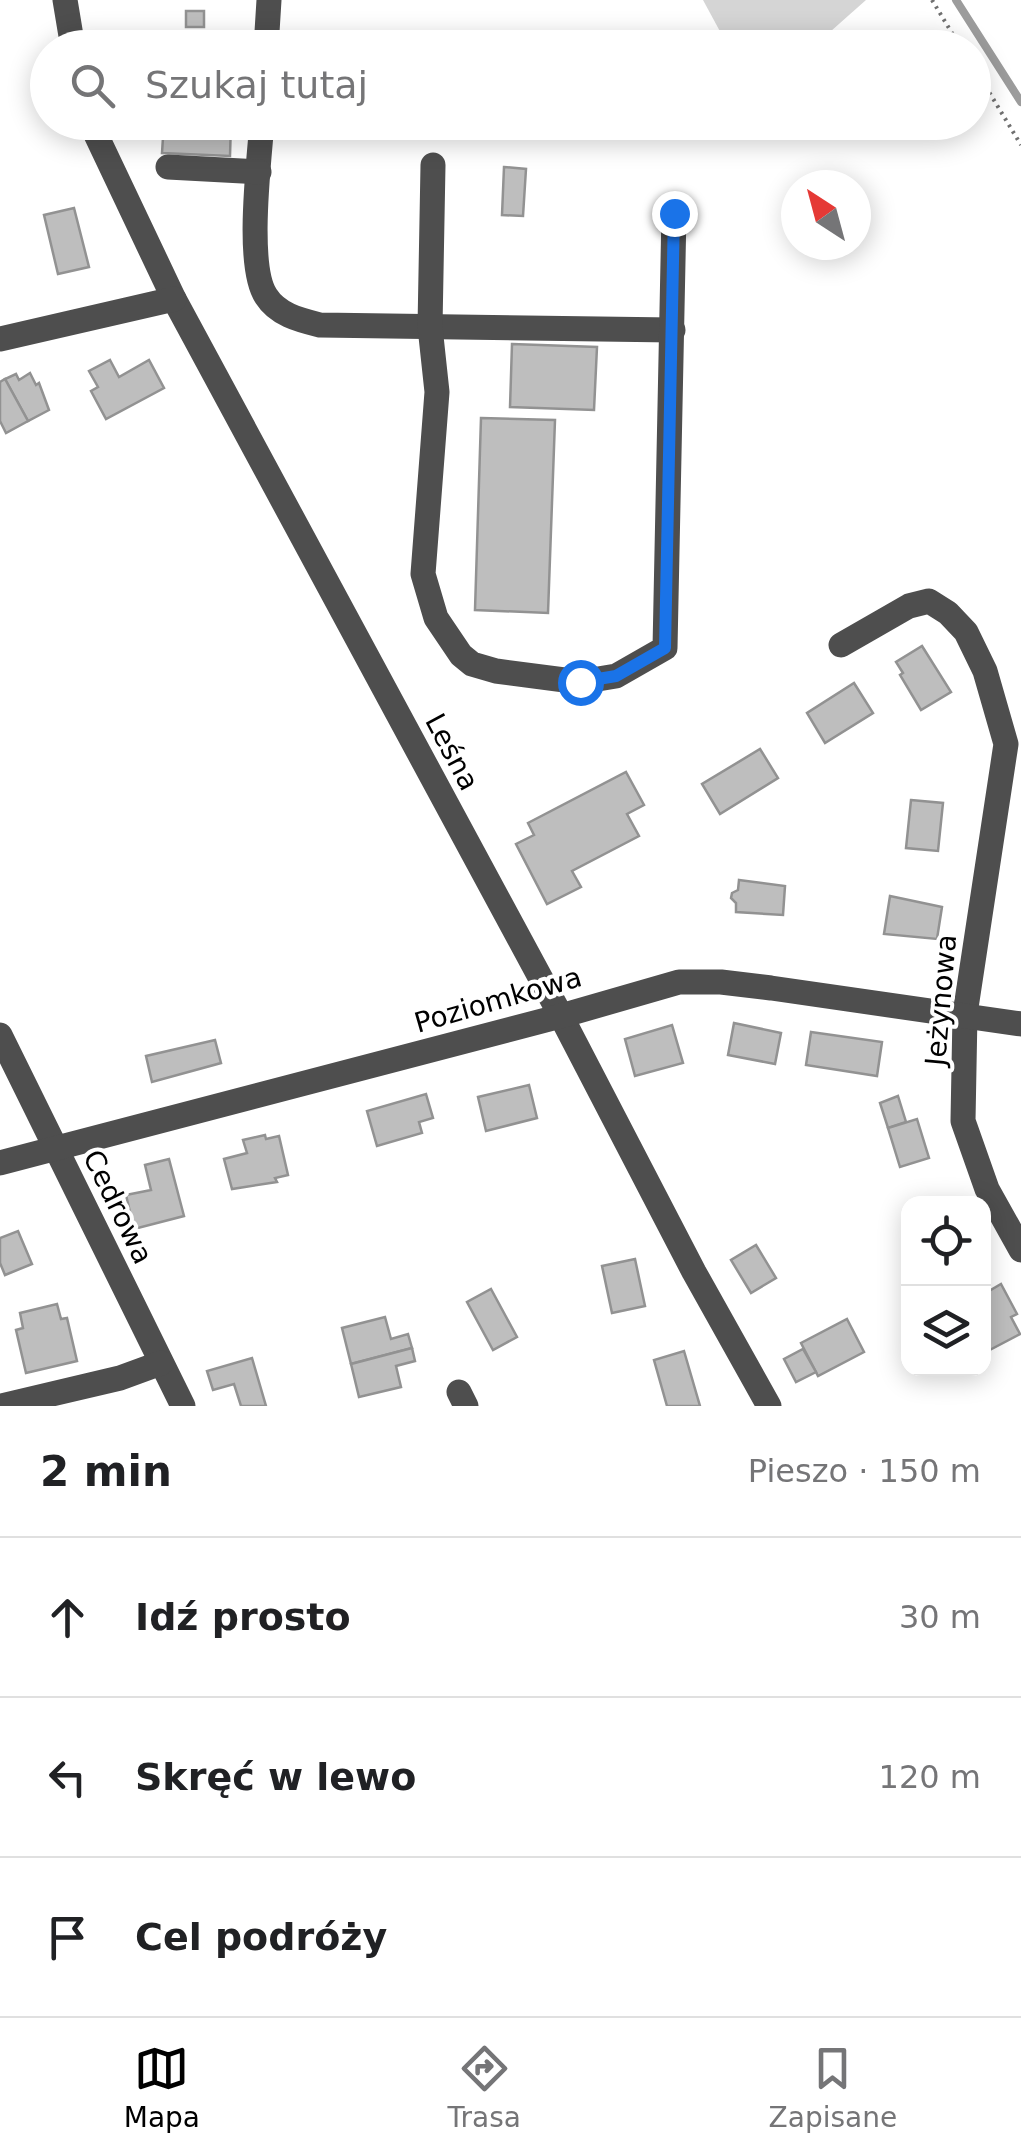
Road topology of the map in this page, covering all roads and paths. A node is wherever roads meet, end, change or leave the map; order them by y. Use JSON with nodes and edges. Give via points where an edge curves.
{"nodes":[{"id":1,"x":66,"y":0,"type":"edge"},
{"id":2,"x":269,"y":0,"type":"edge"},
{"id":3,"x":932,"y":0,"type":"edge"},
{"id":4,"x":70,"y":30,"type":"edge"},
{"id":5,"x":267,"y":30,"type":"edge"},
{"id":6,"x":950,"y":30,"type":"edge"},
{"id":7,"x":991,"y":96,"type":"edge"},
{"id":8,"x":99,"y":140,"type":"edge"},
{"id":9,"x":261,"y":140,"type":"edge"},
{"id":10,"x":1021,"y":146,"type":"edge"},
{"id":11,"x":433,"y":165,"type":"dead end"},
{"id":12,"x":168,"y":167,"type":"dead end"},
{"id":13,"x":259,"y":172,"type":"junction"},
{"id":14,"x":674,"y":213,"type":"dead end"},
{"id":15,"x":174,"y":299,"type":"junction"},
{"id":16,"x":430,"y":327,"type":"junction"},
{"id":17,"x":673,"y":330,"type":"junction"},
{"id":18,"x":0,"y":338,"type":"edge"},
{"id":19,"x":840,"y":645,"type":"dead end"},
{"id":20,"x":1014,"y":745,"type":"edge"},
{"id":21,"x":965,"y":1014,"type":"junction"},
{"id":22,"x":560,"y":1016,"type":"junction"},
{"id":23,"x":1021,"y":1024,"type":"edge"},
{"id":24,"x":0,"y":1035,"type":"edge"},
{"id":25,"x":56,"y":1149,"type":"junction"},
{"id":26,"x":0,"y":1164,"type":"edge"},
{"id":27,"x":1021,"y":1250,"type":"edge"},
{"id":28,"x":161,"y":1362,"type":"junction"},
{"id":29,"x":0,"y":1406,"type":"edge"},
{"id":30,"x":183,"y":1406,"type":"edge"},
{"id":31,"x":769,"y":1406,"type":"edge"}],
"edges":[{"from":1,"to":4,"type":"street"},
{"from":2,"to":5,"type":"street"},
{"from":3,"to":6,"type":"path"},
{"from":7,"to":10,"type":"path"},
{"from":8,"to":15,"type":"street","name":"Leśna"},
{"from":9,"to":13,"type":"street"},
{"from":11,"to":16,"type":"street"},
{"from":12,"to":13,"type":"street"},
{"from":13,"to":16,"type":"street","via":[[256,270],[276,308],[320,325]]},
{"from":14,"to":17,"type":"street"},
{"from":15,"to":18,"type":"street"},
{"from":15,"to":22,"type":"street","name":"Leśna"},
{"from":16,"to":17,"type":"street"},
{"from":16,"to":17,"type":"street","via":[[437,392],[423,574],[430,606],[445,636],[472,664],[580,682],[616,676],[665,648]]},
{"from":19,"to":20,"type":"street","name":"Jeżynowa","via":[[929,601],[966,632]]},
{"from":20,"to":21,"type":"street","name":"Jeżynowa"},
{"from":21,"to":22,"type":"street","name":"Poziomkowa","via":[[679,982]]},
{"from":21,"to":23,"type":"street","name":"Poziomkowa"},
{"from":21,"to":27,"type":"street","name":"Jeżynowa","via":[[963,1121],[987,1189]]},
{"from":22,"to":25,"type":"street","name":"Poziomkowa"},
{"from":22,"to":31,"type":"street","name":"Leśna"},
{"from":24,"to":25,"type":"street","name":"Cedrowa"},
{"from":25,"to":26,"type":"street","name":"Poziomkowa"},
{"from":25,"to":28,"type":"street","name":"Cedrowa"},
{"from":28,"to":29,"type":"street"},
{"from":28,"to":30,"type":"street","name":"Cedrowa"}]}
